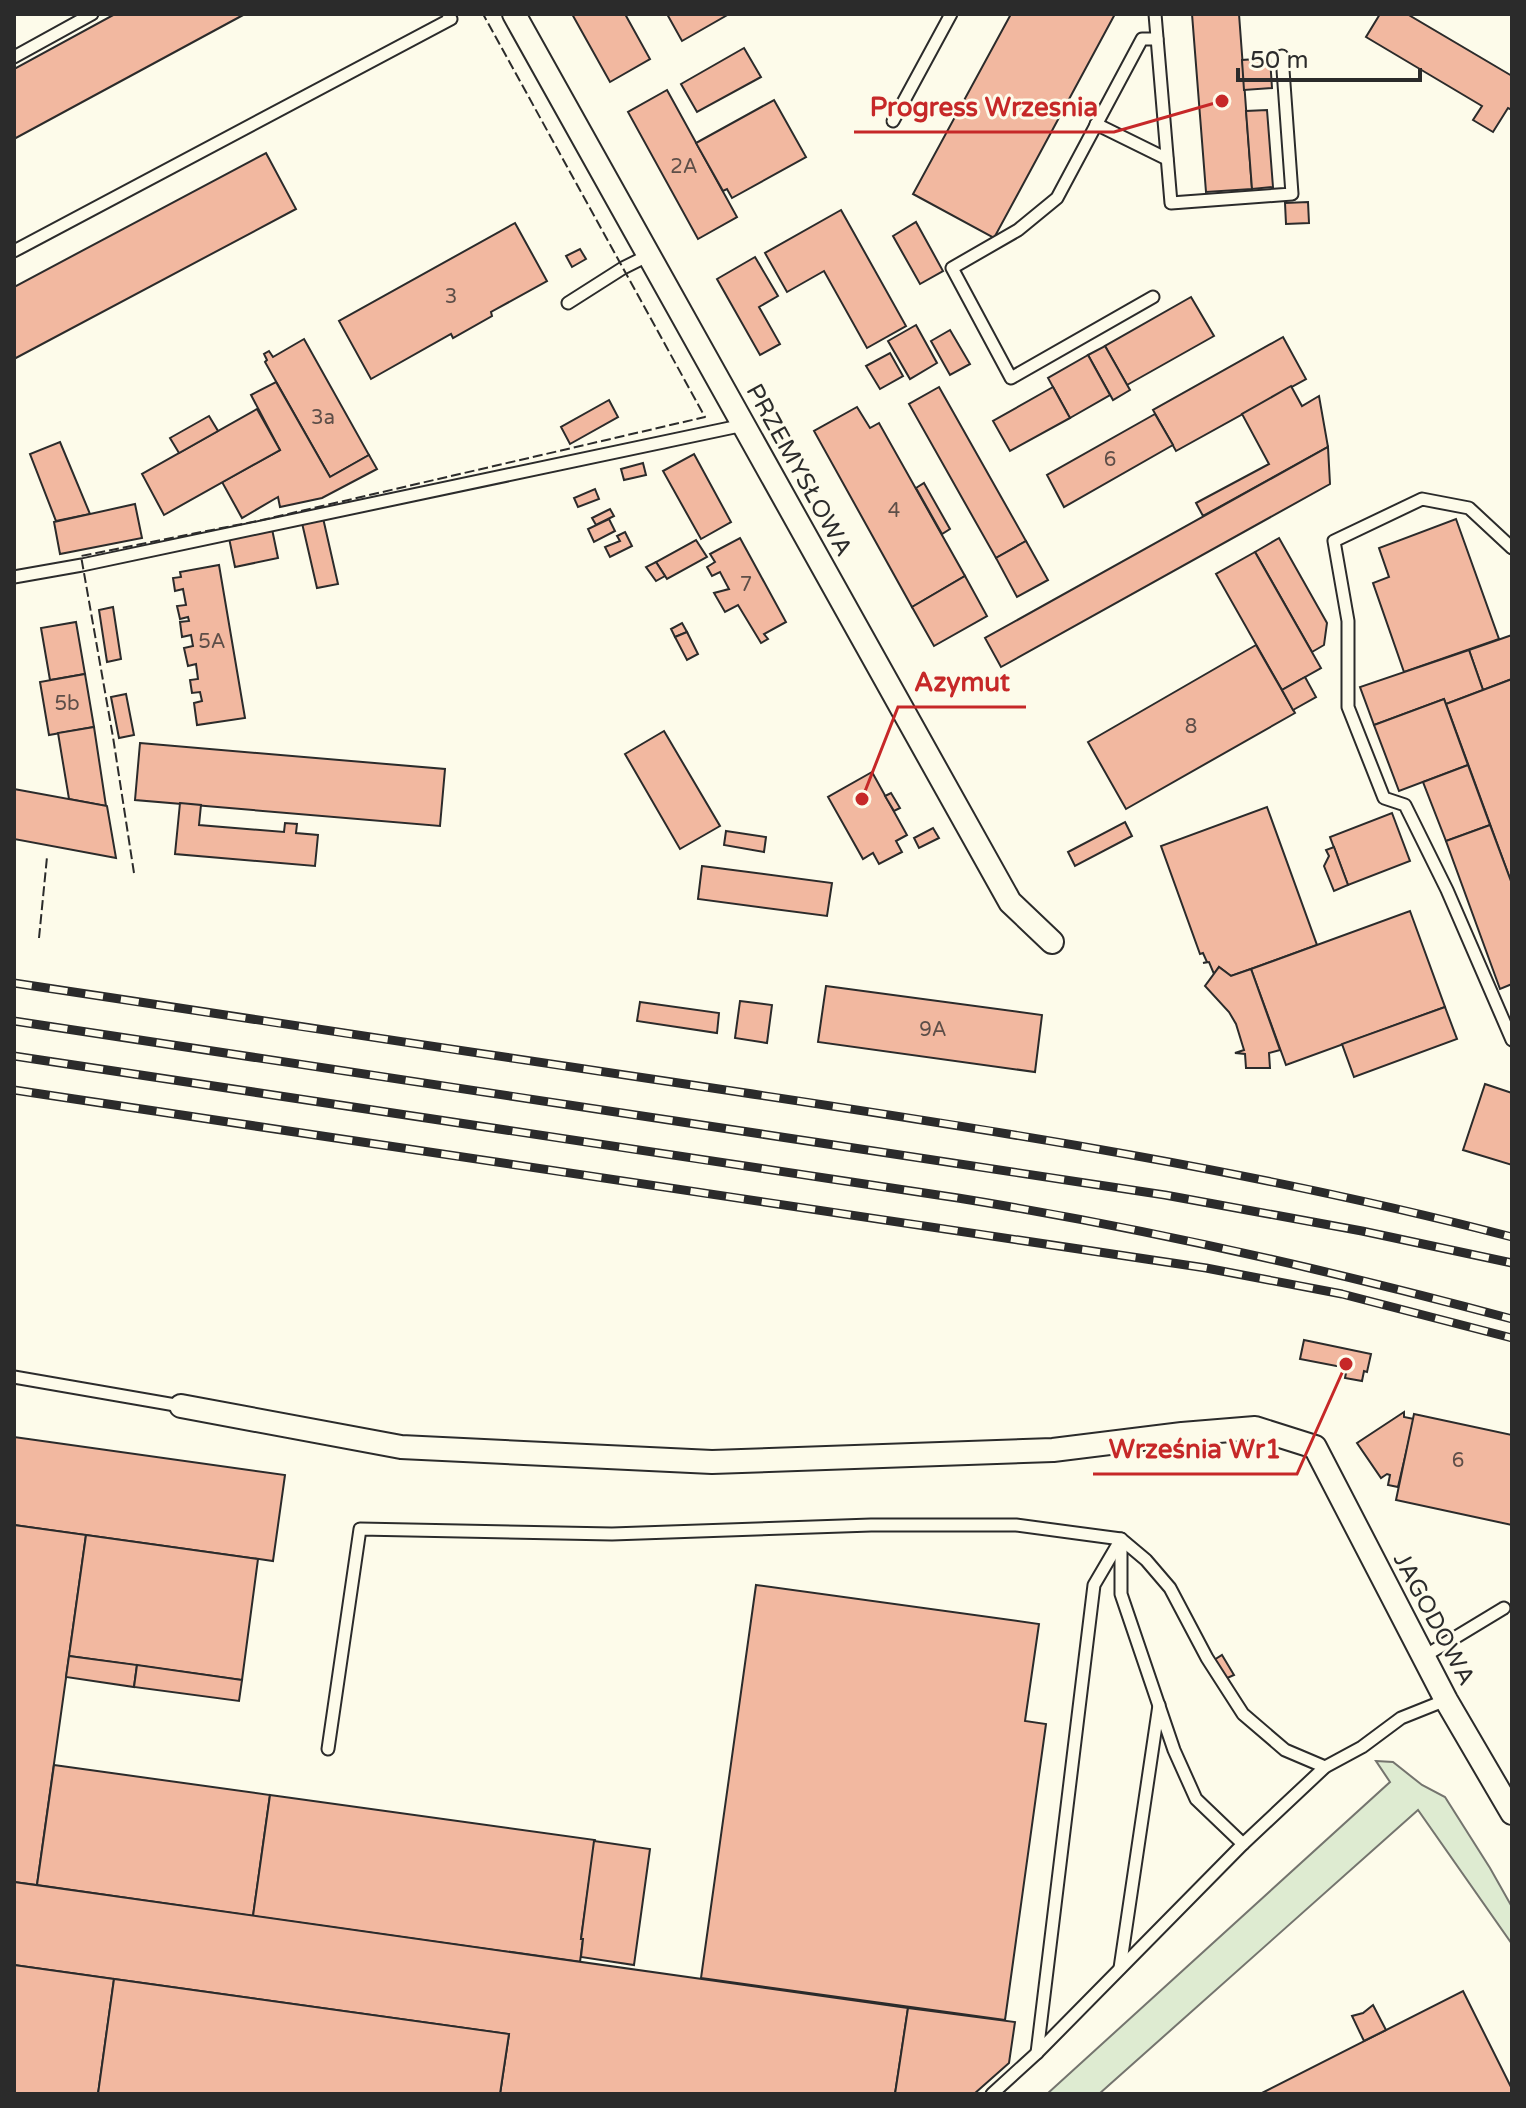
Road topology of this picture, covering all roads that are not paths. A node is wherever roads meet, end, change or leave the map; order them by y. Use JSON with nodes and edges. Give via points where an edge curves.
{"nodes":[{"id":1,"x":92,"y":14,"type":"edge"},
{"id":2,"x":448,"y":14,"type":"edge"},
{"id":3,"x":514,"y":14,"type":"edge"},
{"id":4,"x":951,"y":14,"type":"edge"},
{"id":5,"x":1155,"y":14,"type":"edge"},
{"id":6,"x":1157,"y":39,"type":"junction"},
{"id":7,"x":1282,"y":56,"type":"dead end"},
{"id":8,"x":14,"y":57,"type":"edge"},
{"id":9,"x":893,"y":121,"type":"dead end"},
{"id":10,"x":1096,"y":124,"type":"junction"},
{"id":11,"x":1167,"y":159,"type":"junction"},
{"id":12,"x":14,"y":251,"type":"edge"},
{"id":13,"x":649,"y":255,"type":"junction"},
{"id":14,"x":1153,"y":297,"type":"dead end"},
{"id":15,"x":568,"y":303,"type":"dead end"},
{"id":16,"x":744,"y":425,"type":"junction"},
{"id":17,"x":1512,"y":548,"type":"edge"},
{"id":18,"x":14,"y":577,"type":"edge"},
{"id":19,"x":1052,"y":942,"type":"dead end"},
{"id":20,"x":1512,"y":1040,"type":"edge"},
{"id":21,"x":14,"y":1377,"type":"edge"},
{"id":22,"x":181,"y":1406,"type":"joint"},
{"id":23,"x":1121,"y":1539,"type":"junction"},
{"id":24,"x":1504,"y":1608,"type":"dead end"},
{"id":25,"x":1423,"y":1657,"type":"junction"},
{"id":26,"x":1446,"y":1700,"type":"junction"},
{"id":27,"x":1159,"y":1702,"type":"junction"},
{"id":28,"x":328,"y":1749,"type":"dead end"},
{"id":29,"x":1325,"y":1767,"type":"junction"},
{"id":30,"x":1512,"y":1813,"type":"edge"},
{"id":31,"x":1243,"y":1844,"type":"junction"},
{"id":32,"x":1120,"y":1969,"type":"junction"},
{"id":33,"x":1037,"y":2053,"type":"junction"},
{"id":34,"x":992,"y":2094,"type":"edge"}],
"edges":[{"from":1,"to":8,"type":"lane"},
{"from":2,"to":12,"type":"lane","via":[[451,19]]},
{"from":3,"to":13,"type":"street","name":"PRZEMYSŁOWA"},
{"from":4,"to":9,"type":"lane"},
{"from":5,"to":6,"type":"lane"},
{"from":6,"to":10,"type":"lane","via":[[1142,39]]},
{"from":6,"to":11,"type":"lane"},
{"from":7,"to":11,"type":"lane","via":[[1292,194],[1171,203]]},
{"from":10,"to":11,"type":"lane"},
{"from":10,"to":14,"type":"lane","via":[[1057,198],[1018,230],[952,268],[1011,378]]},
{"from":13,"to":15,"type":"lane"},
{"from":13,"to":16,"type":"street","name":"PRZEMYSŁOWA"},
{"from":16,"to":18,"type":"lane"},
{"from":16,"to":19,"type":"street","name":"PRZEMYSŁOWA","via":[[1010,902]]},
{"from":17,"to":20,"type":"lane","via":[[1469,508],[1422,499],[1334,541],[1348,621],[1348,707],[1384,798],[1405,805],[1447,890]]},
{"from":21,"to":22,"type":"lane"},
{"from":22,"to":25,"type":"street","name":"JAGODOWA","via":[[401,1447],[712,1462],[1053,1450],[1255,1428],[1315,1447]]},
{"from":23,"to":27,"type":"lane","via":[[1121,1594]]},
{"from":23,"to":28,"type":"lane","via":[[1016,1525],[612,1534],[360,1529]]},
{"from":23,"to":29,"type":"lane","via":[[1170,1588],[1243,1714],[1285,1750]]},
{"from":23,"to":33,"type":"lane","via":[[1094,1585]]},
{"from":24,"to":25,"type":"lane"},
{"from":25,"to":26,"type":"street","name":"JAGODOWA"},
{"from":26,"to":29,"type":"lane","via":[[1401,1718]]},
{"from":26,"to":30,"type":"street","name":"JAGODOWA"},
{"from":27,"to":31,"type":"lane","via":[[1196,1799]]},
{"from":27,"to":32,"type":"lane"},
{"from":29,"to":31,"type":"lane"},
{"from":31,"to":32,"type":"lane"},
{"from":32,"to":33,"type":"lane"},
{"from":33,"to":34,"type":"lane"}]}
